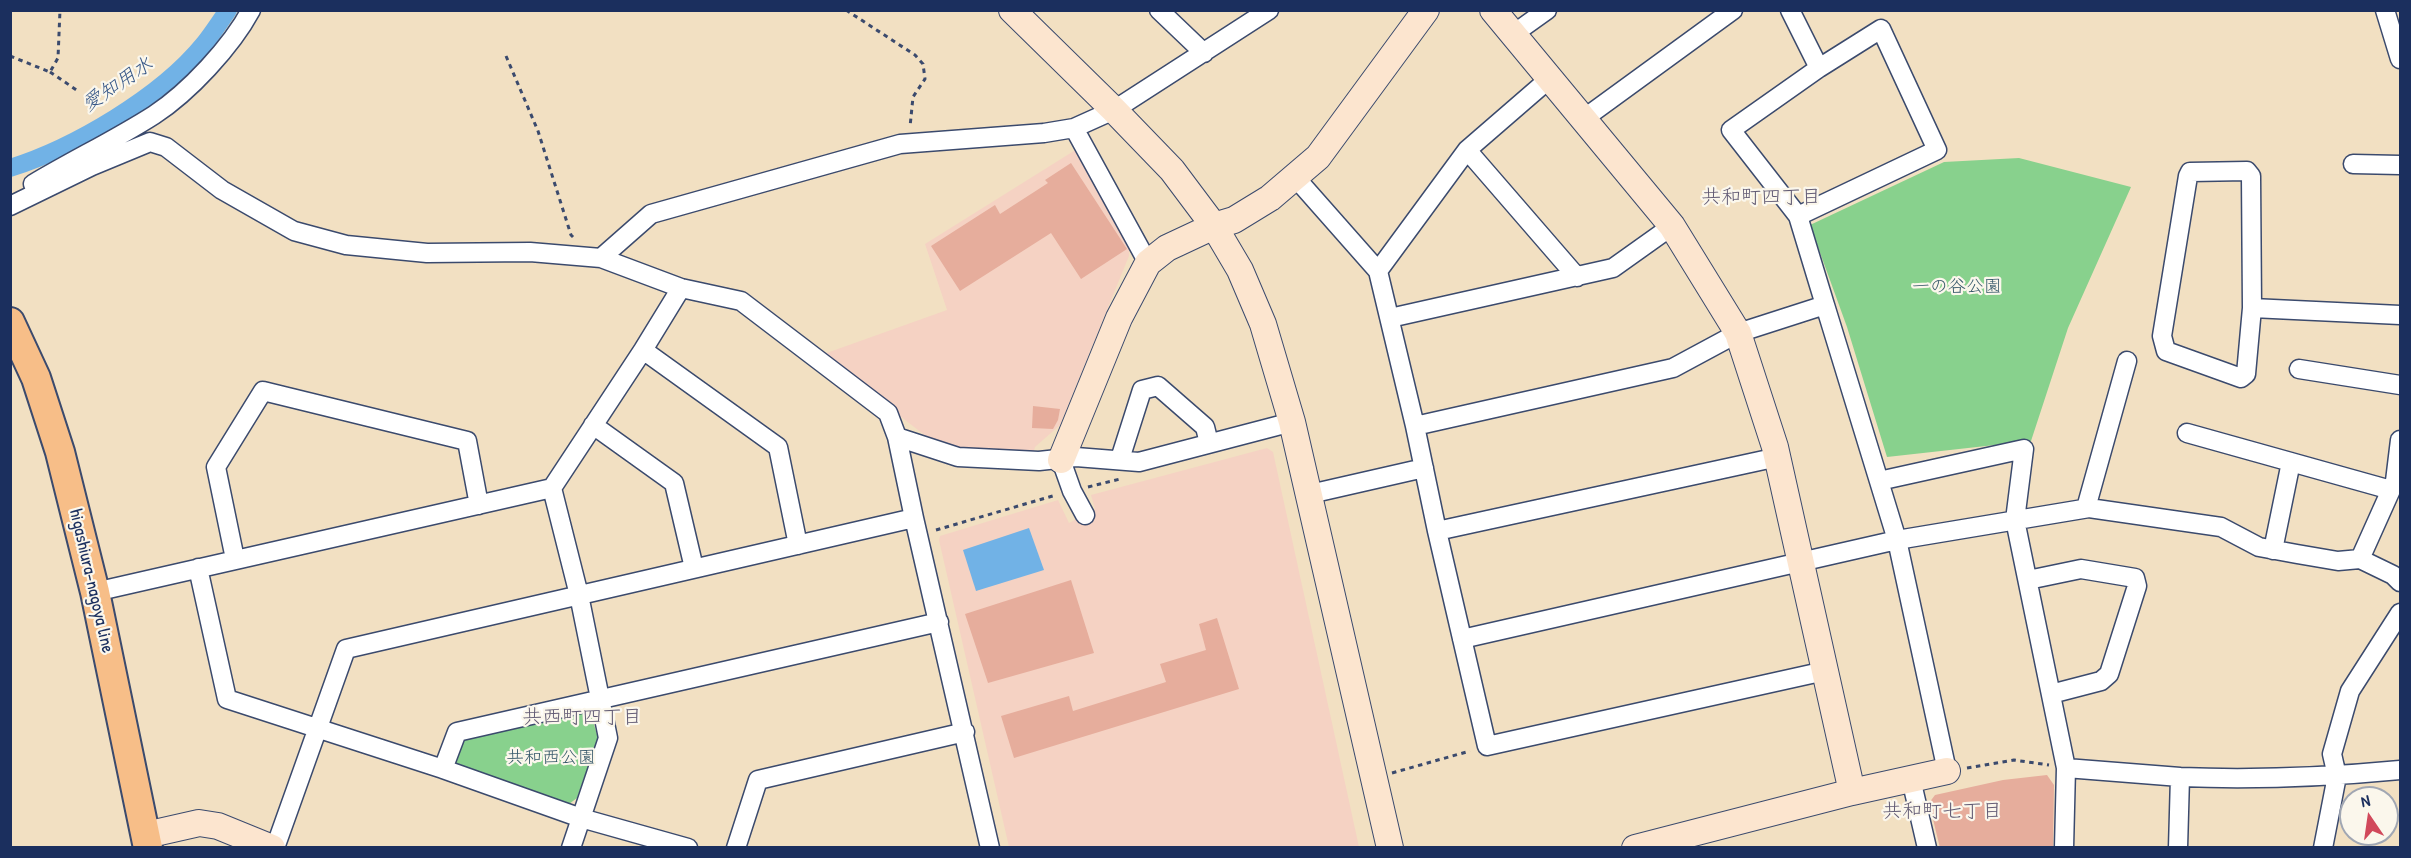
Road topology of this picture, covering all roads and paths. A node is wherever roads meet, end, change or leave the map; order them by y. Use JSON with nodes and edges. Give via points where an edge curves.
{"nodes":[{"id":1,"x":60,"y":10,"type":"edge"},
{"id":2,"x":251,"y":10,"type":"edge"},
{"id":3,"x":846,"y":10,"type":"edge"},
{"id":4,"x":1012,"y":10,"type":"edge"},
{"id":5,"x":1159,"y":10,"type":"edge"},
{"id":6,"x":1269,"y":10,"type":"edge"},
{"id":7,"x":1426,"y":10,"type":"edge"},
{"id":8,"x":1493,"y":10,"type":"edge"},
{"id":9,"x":1547,"y":10,"type":"edge"},
{"id":10,"x":1733,"y":10,"type":"edge"},
{"id":11,"x":1790,"y":10,"type":"edge"},
{"id":12,"x":2385,"y":10,"type":"edge"},
{"id":13,"x":1512,"y":35,"type":"junction"},
{"id":14,"x":1204,"y":53,"type":"junction"},
{"id":15,"x":10,"y":56,"type":"edge"},
{"id":16,"x":506,"y":56,"type":"dead end"},
{"id":17,"x":2400,"y":59,"type":"edge"},
{"id":18,"x":1819,"y":68,"type":"junction"},
{"id":19,"x":50,"y":72,"type":"junction"},
{"id":20,"x":1549,"y":79,"type":"junction"},
{"id":21,"x":78,"y":91,"type":"dead end"},
{"id":22,"x":1114,"y":110,"type":"junction"},
{"id":23,"x":1582,"y":120,"type":"junction"},
{"id":24,"x":1074,"y":128,"type":"junction"},
{"id":25,"x":909,"y":143,"type":"junction"},
{"id":26,"x":1467,"y":150,"type":"junction"},
{"id":27,"x":2352,"y":164,"type":"dead end"},
{"id":28,"x":2400,"y":165,"type":"edge"},
{"id":29,"x":1295,"y":177,"type":"junction"},
{"id":30,"x":10,"y":197,"type":"edge"},
{"id":31,"x":10,"y":206,"type":"edge"},
{"id":32,"x":1798,"y":216,"type":"junction"},
{"id":33,"x":1214,"y":226,"type":"junction"},
{"id":34,"x":1672,"y":226,"type":"junction"},
{"id":35,"x":577,"y":242,"type":"dead end"},
{"id":36,"x":601,"y":258,"type":"junction"},
{"id":37,"x":1148,"y":263,"type":"junction"},
{"id":38,"x":1378,"y":272,"type":"junction"},
{"id":39,"x":1577,"y":277,"type":"junction"},
{"id":40,"x":681,"y":288,"type":"junction"},
{"id":41,"x":1825,"y":304,"type":"junction"},
{"id":42,"x":2252,"y":308,"type":"junction"},
{"id":43,"x":2400,"y":315,"type":"edge"},
{"id":44,"x":1390,"y":318,"type":"junction"},
{"id":45,"x":10,"y":322,"type":"edge"},
{"id":46,"x":1738,"y":333,"type":"junction"},
{"id":47,"x":643,"y":350,"type":"junction"},
{"id":48,"x":2127,"y":361,"type":"dead end"},
{"id":49,"x":2299,"y":369,"type":"dead end"},
{"id":50,"x":2400,"y":385,"type":"edge"},
{"id":51,"x":1292,"y":422,"type":"junction"},
{"id":52,"x":593,"y":425,"type":"junction"},
{"id":53,"x":1415,"y":426,"type":"junction"},
{"id":54,"x":2187,"y":433,"type":"dead end"},
{"id":55,"x":897,"y":437,"type":"junction"},
{"id":56,"x":2400,"y":440,"type":"edge"},
{"id":57,"x":1209,"y":443,"type":"junction"},
{"id":58,"x":1778,"y":457,"type":"junction"},
{"id":59,"x":1120,"y":459,"type":"junction"},
{"id":60,"x":1061,"y":460,"type":"junction"},
{"id":61,"x":2291,"y":462,"type":"junction"},
{"id":62,"x":1424,"y":468,"type":"junction"},
{"id":63,"x":1128,"y":477,"type":"dead end"},
{"id":64,"x":1878,"y":481,"type":"junction"},
{"id":65,"x":2396,"y":484,"type":"edge"},
{"id":66,"x":552,"y":488,"type":"junction"},
{"id":67,"x":1072,"y":491,"type":"junction"},
{"id":68,"x":1310,"y":494,"type":"junction"},
{"id":69,"x":479,"y":505,"type":"junction"},
{"id":70,"x":2086,"y":508,"type":"junction"},
{"id":71,"x":1085,"y":515,"type":"dead end"},
{"id":72,"x":914,"y":518,"type":"junction"},
{"id":73,"x":2015,"y":520,"type":"junction"},
{"id":74,"x":1437,"y":531,"type":"junction"},
{"id":75,"x":930,"y":532,"type":"dead end"},
{"id":76,"x":1897,"y":540,"type":"junction"},
{"id":77,"x":798,"y":545,"type":"junction"},
{"id":78,"x":2273,"y":550,"type":"junction"},
{"id":79,"x":235,"y":559,"type":"junction"},
{"id":80,"x":2360,"y":559,"type":"junction"},
{"id":81,"x":1800,"y":562,"type":"junction"},
{"id":82,"x":198,"y":568,"type":"junction"},
{"id":83,"x":694,"y":568,"type":"junction"},
{"id":84,"x":2028,"y":580,"type":"junction"},
{"id":85,"x":2400,"y":582,"type":"edge"},
{"id":86,"x":95,"y":592,"type":"junction"},
{"id":87,"x":579,"y":595,"type":"junction"},
{"id":88,"x":2400,"y":613,"type":"edge"},
{"id":89,"x":939,"y":622,"type":"junction"},
{"id":90,"x":1462,"y":639,"type":"junction"},
{"id":91,"x":1825,"y":671,"type":"junction"},
{"id":92,"x":2051,"y":694,"type":"junction"},
{"id":93,"x":600,"y":699,"type":"junction"},
{"id":94,"x":318,"y":728,"type":"junction"},
{"id":95,"x":965,"y":732,"type":"junction"},
{"id":96,"x":1486,"y":746,"type":"junction"},
{"id":97,"x":2066,"y":768,"type":"junction"},
{"id":98,"x":443,"y":769,"type":"junction"},
{"id":99,"x":2400,"y":770,"type":"edge"},
{"id":100,"x":1947,"y":771,"type":"junction"},
{"id":101,"x":1373,"y":776,"type":"junction"},
{"id":102,"x":2337,"y":776,"type":"junction"},
{"id":103,"x":2180,"y":777,"type":"junction"},
{"id":104,"x":1911,"y":779,"type":"junction"},
{"id":105,"x":1852,"y":792,"type":"junction"},
{"id":106,"x":582,"y":818,"type":"junction"},
{"id":107,"x":147,"y":841,"type":"edge"},
{"id":108,"x":1681,"y":842,"type":"edge"},
{"id":109,"x":274,"y":848,"type":"edge"},
{"id":110,"x":572,"y":848,"type":"edge"},
{"id":111,"x":688,"y":848,"type":"edge"},
{"id":112,"x":736,"y":848,"type":"edge"},
{"id":113,"x":990,"y":848,"type":"edge"},
{"id":114,"x":1390,"y":848,"type":"edge"},
{"id":115,"x":1635,"y":848,"type":"edge"},
{"id":116,"x":1927,"y":848,"type":"edge"},
{"id":117,"x":2064,"y":848,"type":"edge"},
{"id":118,"x":2178,"y":848,"type":"edge"},
{"id":119,"x":2323,"y":848,"type":"edge"}],
"edges":[{"from":1,"to":19,"type":"path","via":[[58,58]]},
{"from":2,"to":30,"type":"street","via":[[241,29],[206,71],[155,114]]},
{"from":3,"to":25,"type":"path","via":[[923,64],[925,79],[913,98]]},
{"from":4,"to":22,"type":"street"},
{"from":5,"to":14,"type":"street"},
{"from":6,"to":14,"type":"street"},
{"from":7,"to":29,"type":"street","via":[[1318,157]]},
{"from":8,"to":13,"type":"street"},
{"from":9,"to":13,"type":"street"},
{"from":10,"to":23,"type":"street"},
{"from":11,"to":18,"type":"street"},
{"from":12,"to":17,"type":"street"},
{"from":13,"to":20,"type":"street"},
{"from":14,"to":22,"type":"street"},
{"from":15,"to":19,"type":"path"},
{"from":16,"to":35,"type":"path","via":[[538,130],[571,235]]},
{"from":18,"to":32,"type":"street","via":[[1731,130]]},
{"from":18,"to":32,"type":"street","via":[[1881,29],[1937,150]]},
{"from":19,"to":21,"type":"path"},
{"from":20,"to":23,"type":"street"},
{"from":20,"to":26,"type":"street"},
{"from":22,"to":24,"type":"street"},
{"from":22,"to":33,"type":"street","via":[[1172,170]]},
{"from":23,"to":34,"type":"street"},
{"from":24,"to":25,"type":"street"},
{"from":24,"to":37,"type":"street"},
{"from":25,"to":36,"type":"street","via":[[651,214]]},
{"from":26,"to":38,"type":"street"},
{"from":26,"to":39,"type":"street"},
{"from":27,"to":28,"type":"street"},
{"from":29,"to":33,"type":"street","via":[[1234,220]]},
{"from":29,"to":38,"type":"street"},
{"from":31,"to":36,"type":"street","via":[[150,142],[166,147],[222,190],[294,231],[346,245],[426,253],[530,252]]},
{"from":32,"to":41,"type":"street"},
{"from":33,"to":37,"type":"street","via":[[1167,248]]},
{"from":33,"to":51,"type":"street","via":[[1240,270],[1263,324]]},
{"from":34,"to":39,"type":"street","via":[[1613,268]]},
{"from":34,"to":46,"type":"street"},
{"from":36,"to":40,"type":"street"},
{"from":37,"to":60,"type":"street","via":[[1119,318]]},
{"from":38,"to":44,"type":"street"},
{"from":39,"to":44,"type":"street"},
{"from":40,"to":47,"type":"street"},
{"from":40,"to":55,"type":"street","via":[[741,301],[888,413]]},
{"from":41,"to":46,"type":"street"},
{"from":41,"to":64,"type":"street"},
{"from":42,"to":42,"type":"street","via":[[2246,374],[2241,378],[2166,351],[2162,336],[2190,172],[2247,171],[2251,177]]},
{"from":42,"to":43,"type":"street"},
{"from":44,"to":53,"type":"street"},
{"from":45,"to":86,"type":"main road","name":"higashiura-nagoya line","via":[[36,378],[60,452]]},
{"from":46,"to":53,"type":"street","via":[[1672,368]]},
{"from":46,"to":58,"type":"street"},
{"from":47,"to":52,"type":"street"},
{"from":47,"to":77,"type":"street","via":[[778,447]]},
{"from":48,"to":70,"type":"street"},
{"from":49,"to":50,"type":"street"},
{"from":51,"to":57,"type":"street"},
{"from":51,"to":68,"type":"street"},
{"from":52,"to":66,"type":"street"},
{"from":52,"to":83,"type":"street","via":[[674,483]]},
{"from":53,"to":62,"type":"street"},
{"from":54,"to":61,"type":"street"},
{"from":55,"to":60,"type":"street","via":[[958,457]]},
{"from":55,"to":72,"type":"street"},
{"from":56,"to":65,"type":"street"},
{"from":57,"to":59,"type":"street","via":[[1139,462]]},
{"from":57,"to":59,"type":"street","via":[[1205,427],[1158,386],[1142,390]]},
{"from":58,"to":74,"type":"street"},
{"from":58,"to":81,"type":"street"},
{"from":59,"to":60,"type":"street"},
{"from":60,"to":67,"type":"street"},
{"from":61,"to":65,"type":"street"},
{"from":61,"to":78,"type":"street"},
{"from":62,"to":68,"type":"street"},
{"from":62,"to":74,"type":"street"},
{"from":63,"to":67,"type":"path"},
{"from":64,"to":73,"type":"street","via":[[2024,449]]},
{"from":64,"to":76,"type":"street"},
{"from":65,"to":80,"type":"street"},
{"from":66,"to":69,"type":"street"},
{"from":66,"to":87,"type":"street"},
{"from":67,"to":71,"type":"street"},
{"from":67,"to":75,"type":"path"},
{"from":68,"to":101,"type":"street"},
{"from":69,"to":79,"type":"street"},
{"from":69,"to":79,"type":"street","via":[[467,441],[263,391],[216,467]]},
{"from":70,"to":73,"type":"street"},
{"from":70,"to":78,"type":"street","via":[[2221,527]]},
{"from":72,"to":77,"type":"street"},
{"from":72,"to":89,"type":"street"},
{"from":73,"to":76,"type":"street"},
{"from":73,"to":84,"type":"street"},
{"from":74,"to":90,"type":"street"},
{"from":76,"to":81,"type":"street"},
{"from":76,"to":100,"type":"street"},
{"from":77,"to":83,"type":"street"},
{"from":78,"to":80,"type":"street","via":[[2338,561]]},
{"from":79,"to":82,"type":"street"},
{"from":80,"to":85,"type":"street"},
{"from":81,"to":90,"type":"street"},
{"from":81,"to":91,"type":"street"},
{"from":82,"to":86,"type":"street"},
{"from":82,"to":94,"type":"street","via":[[226,699]]},
{"from":83,"to":87,"type":"street"},
{"from":84,"to":92,"type":"street"},
{"from":84,"to":92,"type":"street","via":[[2081,569],[2135,578],[2137,586],[2109,674],[2101,681]]},
{"from":86,"to":107,"type":"main road","name":"higashiura-nagoya line"},
{"from":87,"to":93,"type":"street"},
{"from":87,"to":94,"type":"street","via":[[346,649]]},
{"from":88,"to":102,"type":"street","via":[[2350,691],[2332,754]]},
{"from":89,"to":93,"type":"street"},
{"from":89,"to":95,"type":"street"},
{"from":90,"to":96,"type":"street"},
{"from":91,"to":96,"type":"street"},
{"from":91,"to":105,"type":"street"},
{"from":92,"to":97,"type":"street"},
{"from":93,"to":98,"type":"street","via":[[457,732]]},
{"from":93,"to":106,"type":"street","via":[[608,738]]},
{"from":94,"to":98,"type":"street"},
{"from":94,"to":109,"type":"street"},
{"from":95,"to":112,"type":"street","via":[[758,780]]},
{"from":95,"to":113,"type":"street"},
{"from":96,"to":101,"type":"path"},
{"from":97,"to":100,"type":"path","via":[[2014,760]]},
{"from":97,"to":103,"type":"street"},
{"from":97,"to":117,"type":"street"},
{"from":98,"to":106,"type":"street"},
{"from":99,"to":102,"type":"street"},
{"from":100,"to":104,"type":"street"},
{"from":101,"to":114,"type":"street"},
{"from":102,"to":103,"type":"street","via":[[2245,780]]},
{"from":102,"to":119,"type":"street"},
{"from":103,"to":118,"type":"street"},
{"from":104,"to":105,"type":"street"},
{"from":104,"to":116,"type":"street"},
{"from":105,"to":108,"type":"street"},
{"from":106,"to":110,"type":"street"},
{"from":106,"to":111,"type":"street"},
{"from":107,"to":109,"type":"street","via":[[199,823],[218,826]]},
{"from":108,"to":115,"type":"street"}]}
